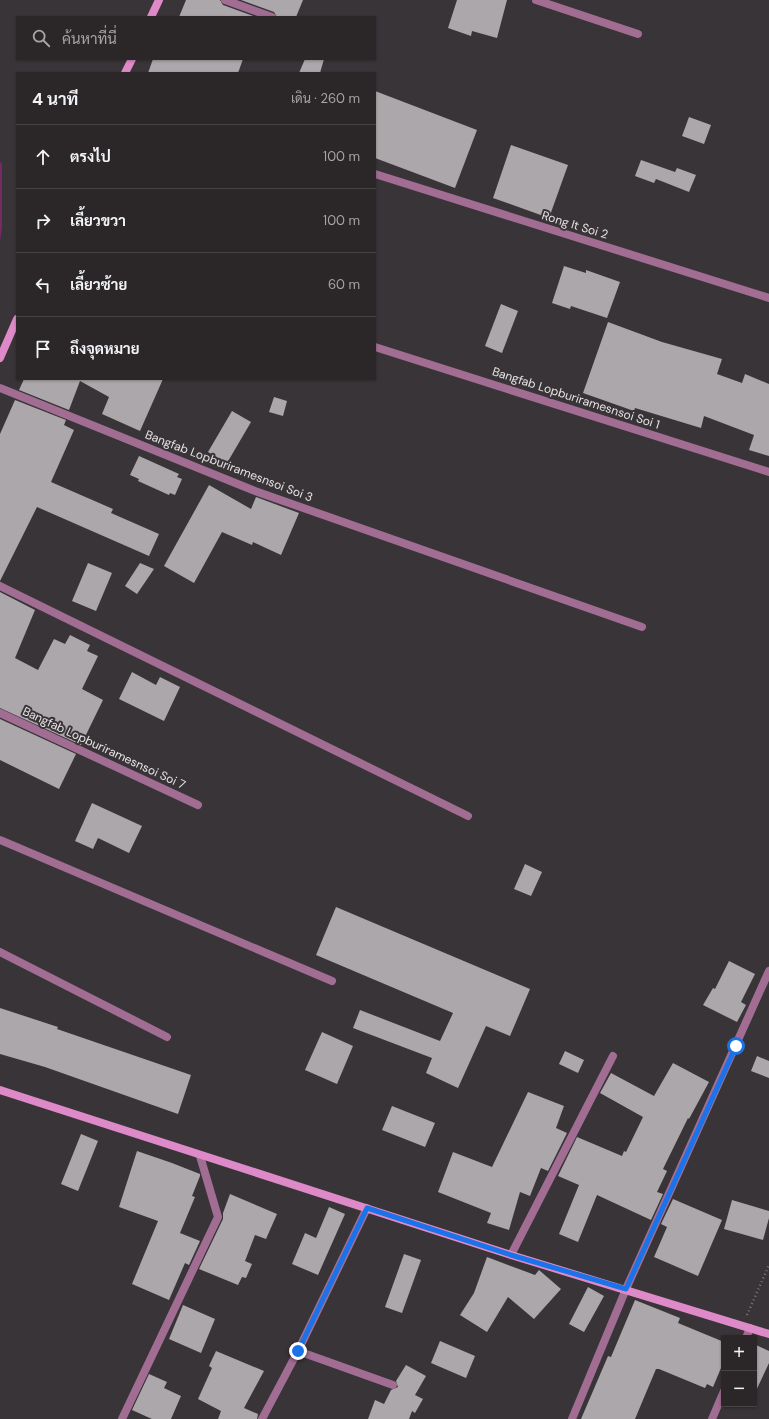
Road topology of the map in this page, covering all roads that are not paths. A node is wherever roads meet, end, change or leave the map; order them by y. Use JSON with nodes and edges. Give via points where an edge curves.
{"nodes":[{"id":1,"x":159,"y":0,"type":"edge"},
{"id":2,"x":225,"y":0,"type":"edge"},
{"id":3,"x":536,"y":0,"type":"edge"},
{"id":4,"x":151,"y":16,"type":"edge"},
{"id":5,"x":269,"y":16,"type":"edge"},
{"id":6,"x":638,"y":34,"type":"dead end"},
{"id":7,"x":132,"y":60,"type":"edge"},
{"id":8,"x":126,"y":72,"type":"edge"},
{"id":9,"x":376,"y":174,"type":"edge"},
{"id":10,"x":769,"y":298,"type":"edge"},
{"id":11,"x":16,"y":321,"type":"edge"},
{"id":12,"x":376,"y":347,"type":"edge"},
{"id":13,"x":0,"y":358,"type":"edge"},
{"id":14,"x":0,"y":388,"type":"edge"},
{"id":15,"x":769,"y":472,"type":"edge"},
{"id":16,"x":0,"y":586,"type":"edge"},
{"id":17,"x":642,"y":627,"type":"dead end"},
{"id":18,"x":0,"y":713,"type":"edge"},
{"id":19,"x":198,"y":805,"type":"dead end"},
{"id":20,"x":468,"y":816,"type":"dead end"},
{"id":21,"x":0,"y":840,"type":"edge"},
{"id":22,"x":0,"y":952,"type":"edge"},
{"id":23,"x":769,"y":971,"type":"edge"},
{"id":24,"x":332,"y":981,"type":"dead end"},
{"id":25,"x":167,"y":1037,"type":"dead end"},
{"id":26,"x":613,"y":1056,"type":"dead end"},
{"id":27,"x":0,"y":1090,"type":"edge"},
{"id":28,"x":200,"y":1156,"type":"junction"},
{"id":29,"x":367,"y":1208,"type":"junction"},
{"id":30,"x":511,"y":1255,"type":"junction"},
{"id":31,"x":626,"y":1289,"type":"junction"},
{"id":32,"x":746,"y":1327,"type":"junction"},
{"id":33,"x":769,"y":1334,"type":"edge"},
{"id":34,"x":746,"y":1335,"type":"edge"},
{"id":35,"x":298,"y":1351,"type":"junction"},
{"id":36,"x":393,"y":1385,"type":"dead end"},
{"id":37,"x":721,"y":1398,"type":"edge"},
{"id":38,"x":122,"y":1419,"type":"edge"},
{"id":39,"x":262,"y":1419,"type":"edge"},
{"id":40,"x":572,"y":1419,"type":"edge"},
{"id":41,"x":712,"y":1419,"type":"edge"}],
"edges":[{"from":1,"to":4,"type":"street"},
{"from":2,"to":5,"type":"street"},
{"from":3,"to":6,"type":"street"},
{"from":7,"to":8,"type":"street"},
{"from":9,"to":10,"type":"street","name":"Rong It Soi 2"},
{"from":11,"to":13,"type":"street"},
{"from":12,"to":15,"type":"street","name":"Bangfab Lopburiramesnsoi Soi 1"},
{"from":14,"to":17,"type":"street","name":"Bangfab Lopburiramesnsoi Soi 3","via":[[255,491]]},
{"from":16,"to":20,"type":"street"},
{"from":18,"to":19,"type":"street","name":"Bangfab Lopburiramesnsoi Soi 7"},
{"from":21,"to":24,"type":"street"},
{"from":22,"to":25,"type":"street"},
{"from":23,"to":31,"type":"street"},
{"from":26,"to":30,"type":"street"},
{"from":27,"to":28,"type":"street"},
{"from":28,"to":29,"type":"street"},
{"from":28,"to":38,"type":"street","via":[[218,1217]]},
{"from":29,"to":30,"type":"street"},
{"from":29,"to":35,"type":"street"},
{"from":30,"to":31,"type":"street"},
{"from":31,"to":32,"type":"street"},
{"from":31,"to":40,"type":"street"},
{"from":32,"to":33,"type":"street"},
{"from":32,"to":34,"type":"street"},
{"from":35,"to":36,"type":"street"},
{"from":35,"to":39,"type":"street"},
{"from":37,"to":41,"type":"street"}]}
